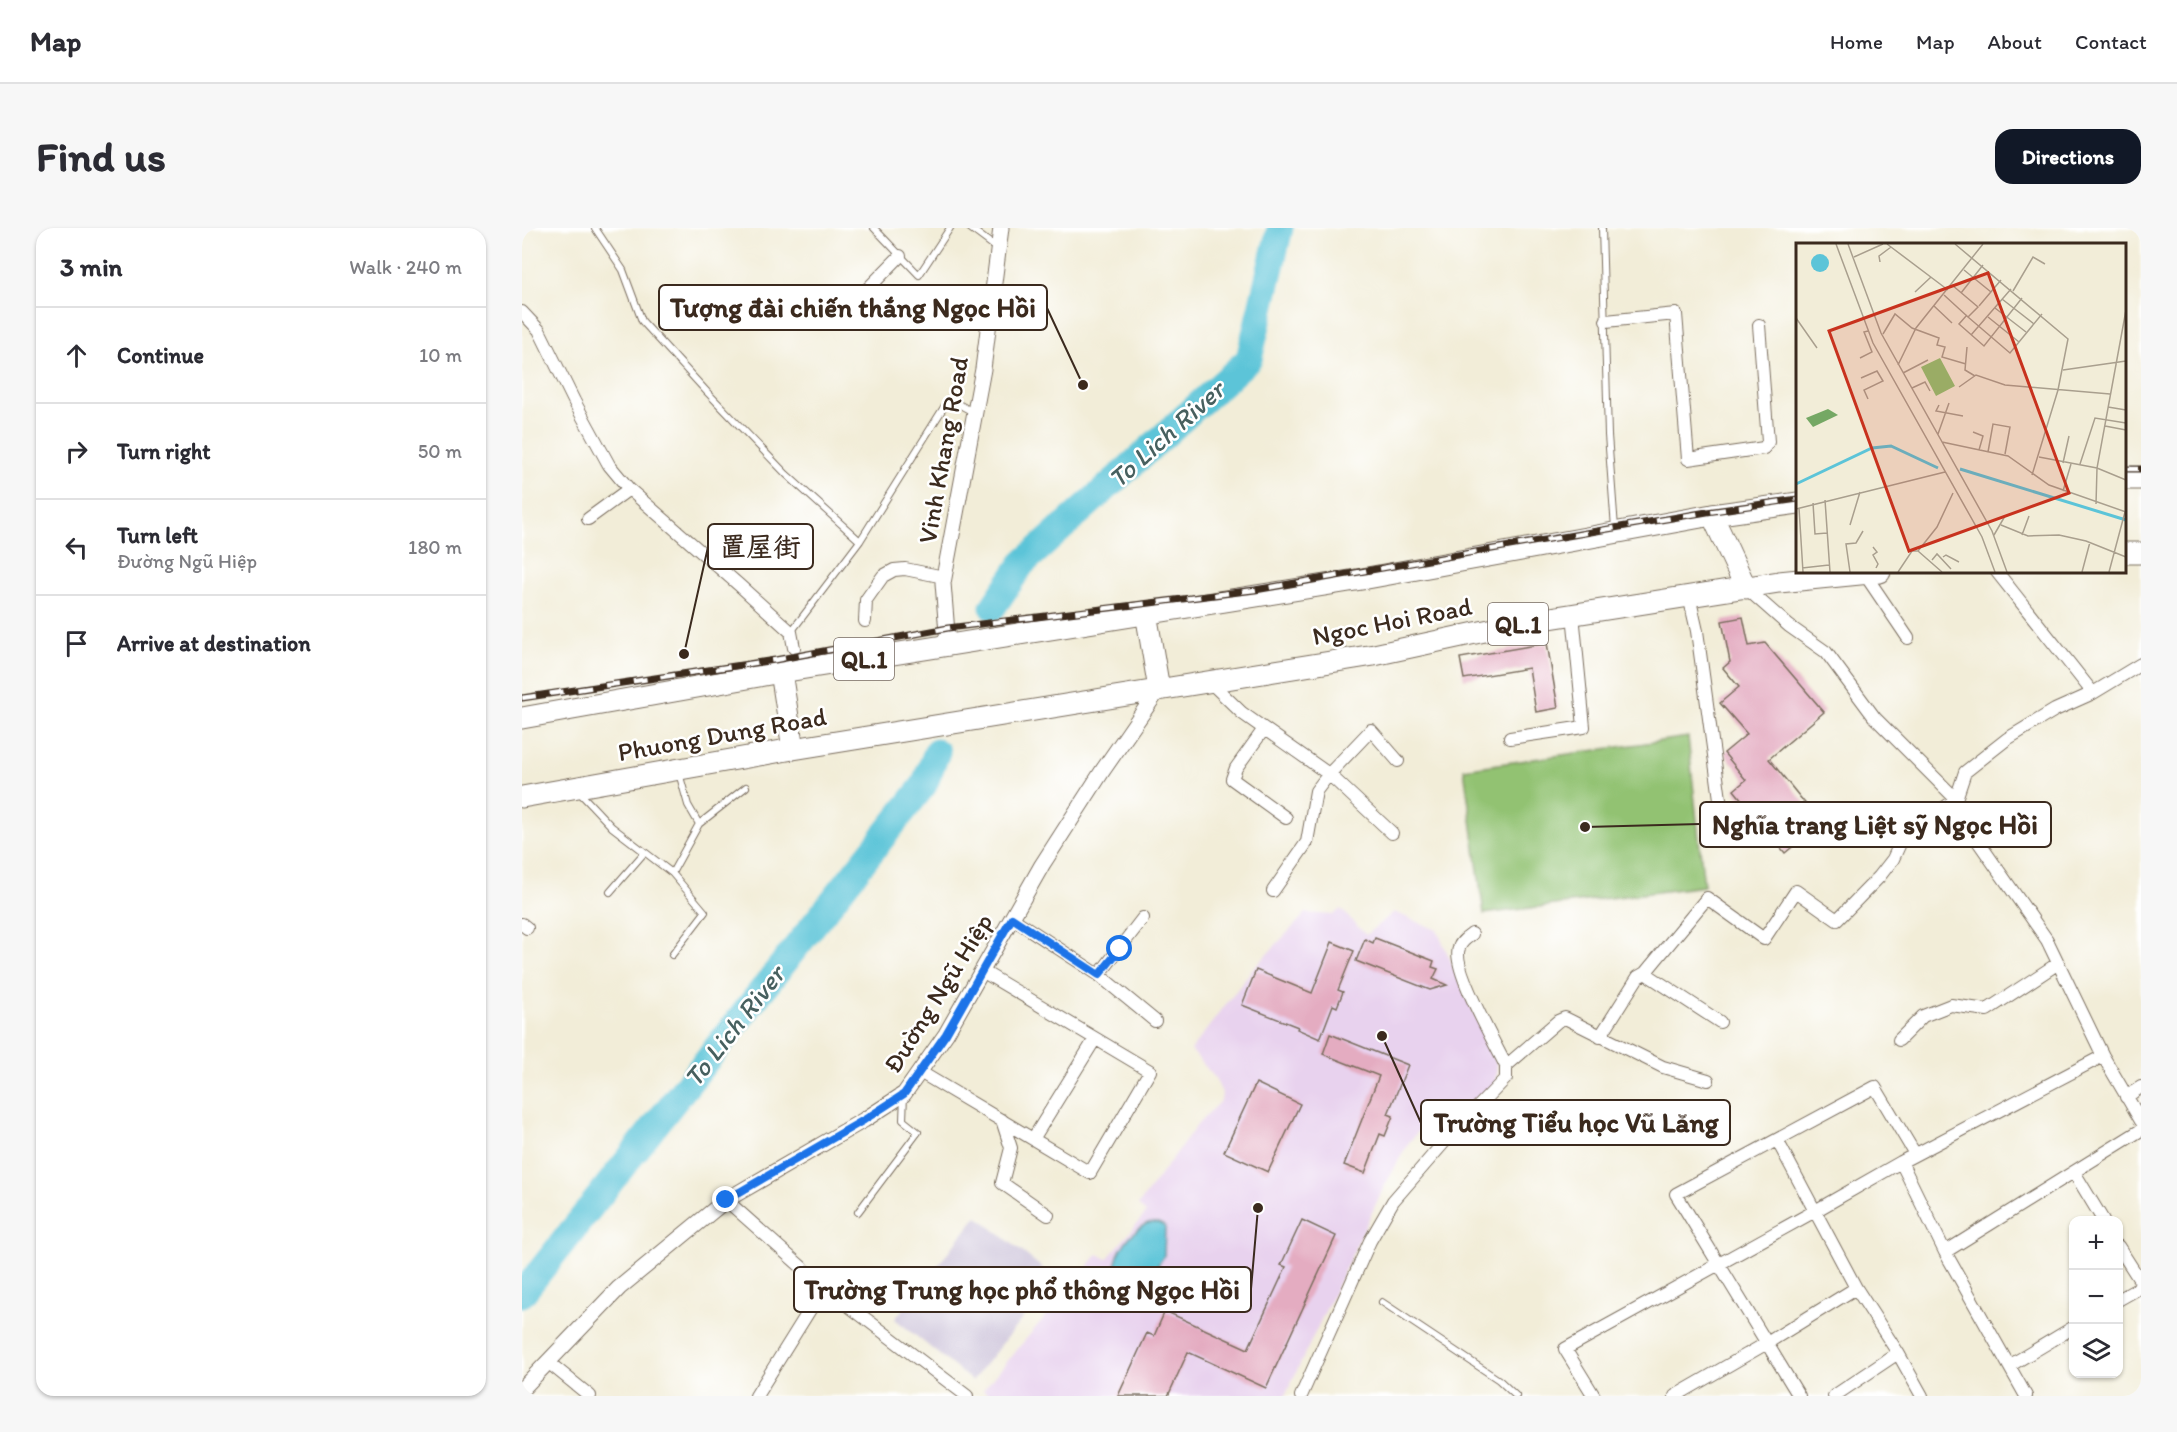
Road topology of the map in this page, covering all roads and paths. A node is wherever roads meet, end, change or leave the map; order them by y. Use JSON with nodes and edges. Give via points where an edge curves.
{"nodes":[{"id":1,"x":595,"y":228,"type":"edge"},
{"id":2,"x":874,"y":228,"type":"edge"},
{"id":3,"x":950,"y":228,"type":"edge"},
{"id":4,"x":969,"y":228,"type":"edge"},
{"id":5,"x":1001,"y":228,"type":"edge"},
{"id":6,"x":1602,"y":228,"type":"edge"},
{"id":7,"x":998,"y":250,"type":"junction"},
{"id":8,"x":900,"y":256,"type":"junction"},
{"id":9,"x":842,"y":315,"type":"dead end"},
{"id":10,"x":523,"y":316,"type":"edge"},
{"id":11,"x":1606,"y":321,"type":"junction"},
{"id":12,"x":1759,"y":325,"type":"dead end"},
{"id":13,"x":975,"y":414,"type":"junction"},
{"id":14,"x":629,"y":489,"type":"junction"},
{"id":15,"x":1796,"y":503,"type":"edge"},
{"id":16,"x":1712,"y":515,"type":"junction"},
{"id":17,"x":588,"y":519,"type":"dead end"},
{"id":18,"x":1615,"y":532,"type":"junction"},
{"id":19,"x":860,"y":542,"type":"junction"},
{"id":20,"x":1864,"y":573,"type":"edge"},
{"id":21,"x":1873,"y":573,"type":"edge"},
{"id":22,"x":1998,"y":573,"type":"edge"},
{"id":23,"x":944,"y":577,"type":"junction"},
{"id":24,"x":1746,"y":588,"type":"junction"},
{"id":25,"x":1689,"y":596,"type":"junction"},
{"id":26,"x":1146,"y":613,"type":"junction"},
{"id":27,"x":1573,"y":614,"type":"junction"},
{"id":28,"x":864,"y":621,"type":"dead end"},
{"id":29,"x":791,"y":632,"type":"junction"},
{"id":30,"x":1908,"y":638,"type":"dead end"},
{"id":31,"x":948,"y":645,"type":"junction"},
{"id":32,"x":794,"y":648,"type":"dead end"},
{"id":33,"x":2141,"y":664,"type":"edge"},
{"id":34,"x":781,"y":672,"type":"junction"},
{"id":35,"x":1209,"y":681,"type":"junction"},
{"id":36,"x":1159,"y":689,"type":"junction"},
{"id":37,"x":2093,"y":693,"type":"junction"},
{"id":38,"x":522,"y":718,"type":"edge"},
{"id":39,"x":931,"y":726,"type":"joint"},
{"id":40,"x":1264,"y":729,"type":"junction"},
{"id":41,"x":1510,"y":738,"type":"dead end"},
{"id":42,"x":793,"y":749,"type":"junction"},
{"id":43,"x":1398,"y":761,"type":"dead end"},
{"id":44,"x":679,"y":769,"type":"junction"},
{"id":45,"x":1329,"y":774,"type":"junction"},
{"id":46,"x":746,"y":787,"type":"dead end"},
{"id":47,"x":574,"y":788,"type":"junction"},
{"id":48,"x":522,"y":797,"type":"edge"},
{"id":49,"x":1720,"y":799,"type":"dead end"},
{"id":50,"x":1956,"y":799,"type":"junction"},
{"id":51,"x":1286,"y":818,"type":"dead end"},
{"id":52,"x":699,"y":824,"type":"junction"},
{"id":53,"x":1392,"y":833,"type":"dead end"},
{"id":54,"x":644,"y":853,"type":"junction"},
{"id":55,"x":672,"y":873,"type":"junction"},
{"id":56,"x":1273,"y":891,"type":"dead end"},
{"id":57,"x":610,"y":892,"type":"dead end"},
{"id":58,"x":1012,"y":918,"type":"junction"},
{"id":59,"x":1143,"y":918,"type":"dead end"},
{"id":60,"x":1472,"y":934,"type":"dead end"},
{"id":61,"x":672,"y":955,"type":"dead end"},
{"id":62,"x":2057,"y":964,"type":"junction"},
{"id":63,"x":982,"y":971,"type":"junction"},
{"id":64,"x":1645,"y":973,"type":"junction"},
{"id":65,"x":1099,"y":975,"type":"junction"},
{"id":66,"x":1155,"y":1021,"type":"dead end"},
{"id":67,"x":1720,"y":1022,"type":"dead end"},
{"id":68,"x":1600,"y":1037,"type":"junction"},
{"id":69,"x":1095,"y":1039,"type":"junction"},
{"id":70,"x":1899,"y":1040,"type":"dead end"},
{"id":71,"x":2103,"y":1056,"type":"junction"},
{"id":72,"x":1506,"y":1066,"type":"junction"},
{"id":73,"x":920,"y":1072,"type":"junction"},
{"id":74,"x":1708,"y":1080,"type":"dead end"},
{"id":75,"x":2141,"y":1087,"type":"edge"},
{"id":76,"x":904,"y":1094,"type":"junction"},
{"id":77,"x":2126,"y":1097,"type":"junction"},
{"id":78,"x":1002,"y":1120,"type":"junction"},
{"id":79,"x":2141,"y":1121,"type":"edge"},
{"id":80,"x":2141,"y":1130,"type":"edge"},
{"id":81,"x":1033,"y":1138,"type":"junction"},
{"id":82,"x":1777,"y":1140,"type":"junction"},
{"id":83,"x":1915,"y":1154,"type":"junction"},
{"id":84,"x":1901,"y":1162,"type":"junction"},
{"id":85,"x":2074,"y":1172,"type":"junction"},
{"id":86,"x":726,"y":1200,"type":"junction"},
{"id":87,"x":1815,"y":1211,"type":"junction"},
{"id":88,"x":858,"y":1212,"type":"dead end"},
{"id":89,"x":1048,"y":1215,"type":"dead end"},
{"id":90,"x":2100,"y":1216,"type":"edge"},
{"id":91,"x":1945,"y":1252,"type":"junction"},
{"id":92,"x":2123,"y":1253,"type":"edge"},
{"id":93,"x":1718,"y":1264,"type":"junction"},
{"id":94,"x":2141,"y":1282,"type":"edge"},
{"id":95,"x":825,"y":1287,"type":"junction"},
{"id":96,"x":2141,"y":1287,"type":"edge"},
{"id":97,"x":1856,"y":1288,"type":"junction"},
{"id":98,"x":2123,"y":1297,"type":"edge"},
{"id":99,"x":1382,"y":1302,"type":"dead end"},
{"id":100,"x":2069,"y":1329,"type":"edge"},
{"id":101,"x":1767,"y":1343,"type":"junction"},
{"id":102,"x":1898,"y":1353,"type":"junction"},
{"id":103,"x":548,"y":1362,"type":"junction"},
{"id":104,"x":2009,"y":1366,"type":"junction"},
{"id":105,"x":522,"y":1389,"type":"edge"},
{"id":106,"x":590,"y":1396,"type":"edge"},
{"id":107,"x":756,"y":1396,"type":"edge"},
{"id":108,"x":967,"y":1396,"type":"edge"},
{"id":109,"x":1301,"y":1396,"type":"edge"},
{"id":110,"x":1516,"y":1396,"type":"edge"},
{"id":111,"x":1594,"y":1396,"type":"edge"},
{"id":112,"x":1675,"y":1396,"type":"edge"},
{"id":113,"x":1799,"y":1396,"type":"edge"},
{"id":114,"x":1834,"y":1396,"type":"edge"},
{"id":115,"x":1922,"y":1396,"type":"edge"},
{"id":116,"x":2026,"y":1396,"type":"edge"}],
"edges":[{"from":1,"to":19,"type":"lane","via":[[624,270],[642,321],[786,474]]},
{"from":2,"to":8,"type":"lane"},
{"from":3,"to":8,"type":"lane","via":[[919,275]]},
{"from":4,"to":7,"type":"lane"},
{"from":5,"to":7,"type":"street","name":"Vinh Khang Road"},
{"from":6,"to":11,"type":"lane"},
{"from":7,"to":13,"type":"street","name":"Vinh Khang Road"},
{"from":8,"to":9,"type":"street"},
{"from":10,"to":14,"type":"street","via":[[539,330],[609,465]]},
{"from":11,"to":12,"type":"street","via":[[1676,314],[1688,459],[1764,448],[1768,442]]},
{"from":11,"to":18,"type":"lane"},
{"from":13,"to":19,"type":"lane","via":[[949,399]]},
{"from":13,"to":23,"type":"street","name":"Vinh Khang Road"},
{"from":14,"to":17,"type":"street"},
{"from":14,"to":29,"type":"street"},
{"from":15,"to":16,"type":"highway","name":"Ngoc Hoi Road","number":"QL.1"},
{"from":16,"to":18,"type":"highway","name":"Ngoc Hoi Road","number":"QL.1"},
{"from":16,"to":24,"type":"highway"},
{"from":18,"to":26,"type":"highway","name":"Ngoc Hoi Road","number":"QL.1","via":[[1362,579]]},
{"from":19,"to":29,"type":"lane"},
{"from":20,"to":24,"type":"highway","name":"Ngoc Hoi Road","number":"QL.1"},
{"from":21,"to":30,"type":"street"},
{"from":22,"to":37,"type":"street"},
{"from":23,"to":28,"type":"street","via":[[905,568],[883,576],[866,600]]},
{"from":23,"to":31,"type":"street","name":"Vinh Khang Road"},
{"from":24,"to":25,"type":"highway","name":"Ngoc Hoi Road","number":"QL.1"},
{"from":24,"to":50,"type":"street","via":[[1826,652],[1875,718]]},
{"from":25,"to":27,"type":"highway","name":"Ngoc Hoi Road","number":"QL.1"},
{"from":25,"to":49,"type":"street"},
{"from":26,"to":31,"type":"highway","name":"Ngoc Hoi Road","number":"QL.1"},
{"from":26,"to":36,"type":"highway"},
{"from":27,"to":35,"type":"highway","name":"Ngoc Hoi Road","number":"QL.1","via":[[1374,655]]},
{"from":27,"to":41,"type":"street","via":[[1584,727]]},
{"from":29,"to":32,"type":"street"},
{"from":31,"to":34,"type":"highway","name":"Phuong Dung Road","number":"QL.1"},
{"from":33,"to":37,"type":"street"},
{"from":34,"to":38,"type":"highway","name":"Phuong Dung Road","number":"QL.1"},
{"from":34,"to":42,"type":"highway"},
{"from":35,"to":36,"type":"highway","name":"Ngoc Hoi Road","number":"QL.1"},
{"from":35,"to":40,"type":"street"},
{"from":36,"to":39,"type":"highway","name":"Ngoc Hoi Road","number":"QL.1"},
{"from":36,"to":58,"type":"street","name":"Đường Ngũ Hiệp","via":[[1096,780]]},
{"from":37,"to":50,"type":"street","via":[[2007,739],[1965,772]]},
{"from":39,"to":42,"type":"highway","name":"Phuong Dung Road","number":"QL.1"},
{"from":40,"to":45,"type":"street"},
{"from":40,"to":51,"type":"street","via":[[1232,779]]},
{"from":42,"to":44,"type":"highway","name":"Phuong Dung Road","number":"QL.1"},
{"from":43,"to":45,"type":"street","via":[[1371,730]]},
{"from":44,"to":47,"type":"highway","name":"Phuong Dung Road","number":"QL.1"},
{"from":44,"to":52,"type":"lane","via":[[688,805]]},
{"from":45,"to":53,"type":"street"},
{"from":45,"to":56,"type":"street","via":[[1316,791],[1307,842]]},
{"from":46,"to":52,"type":"lane"},
{"from":47,"to":48,"type":"highway","name":"Phuong Dung Road","number":"QL.1"},
{"from":47,"to":54,"type":"lane"},
{"from":50,"to":62,"type":"street","via":[[1974,837],[2047,940]]},
{"from":50,"to":64,"type":"street","via":[[1902,839],[1879,877],[1837,920],[1796,891],[1764,939],[1707,898]]},
{"from":52,"to":55,"type":"lane"},
{"from":54,"to":55,"type":"lane"},
{"from":54,"to":57,"type":"lane"},
{"from":55,"to":61,"type":"lane","via":[[705,912]]},
{"from":58,"to":63,"type":"street","name":"Đường Ngũ Hiệp"},
{"from":58,"to":65,"type":"street"},
{"from":59,"to":65,"type":"street"},
{"from":60,"to":72,"type":"street","via":[[1458,949],[1458,959],[1465,982]]},
{"from":62,"to":70,"type":"street","via":[[1987,1010],[1951,1005],[1923,1017]]},
{"from":62,"to":71,"type":"street"},
{"from":63,"to":69,"type":"street"},
{"from":63,"to":73,"type":"street","name":"Đường Ngũ Hiệp"},
{"from":64,"to":67,"type":"street"},
{"from":64,"to":68,"type":"street","via":[[1638,977]]},
{"from":65,"to":66,"type":"street"},
{"from":68,"to":72,"type":"street","via":[[1565,1018]]},
{"from":68,"to":74,"type":"street","via":[[1664,1067]]},
{"from":69,"to":81,"type":"street"},
{"from":69,"to":81,"type":"street","via":[[1150,1071],[1090,1173]]},
{"from":71,"to":77,"type":"street"},
{"from":71,"to":83,"type":"street"},
{"from":72,"to":109,"type":"street","via":[[1506,1078],[1393,1202],[1370,1241]]},
{"from":73,"to":76,"type":"street","name":"Đường Ngũ Hiệp"},
{"from":73,"to":78,"type":"street"},
{"from":75,"to":77,"type":"street"},
{"from":76,"to":86,"type":"street","name":"Đường Ngũ Hiệp"},
{"from":76,"to":88,"type":"lane","via":[[903,1120],[918,1132]]},
{"from":77,"to":79,"type":"street"},
{"from":78,"to":81,"type":"street"},
{"from":78,"to":89,"type":"street","via":[[1011,1148],[1002,1183]]},
{"from":80,"to":85,"type":"street"},
{"from":82,"to":83,"type":"street","via":[[1875,1088]]},
{"from":82,"to":87,"type":"street"},
{"from":82,"to":93,"type":"street","via":[[1676,1194]]},
{"from":83,"to":84,"type":"street"},
{"from":84,"to":87,"type":"street"},
{"from":84,"to":91,"type":"street"},
{"from":85,"to":90,"type":"street"},
{"from":85,"to":91,"type":"street"},
{"from":86,"to":95,"type":"street"},
{"from":86,"to":103,"type":"street","name":"Đường Ngũ Hiệp","via":[[619,1288]]},
{"from":87,"to":93,"type":"street"},
{"from":87,"to":97,"type":"street"},
{"from":91,"to":104,"type":"street"},
{"from":92,"to":94,"type":"street"},
{"from":93,"to":101,"type":"street"},
{"from":93,"to":111,"type":"street","via":[[1565,1350]]},
{"from":95,"to":107,"type":"street"},
{"from":95,"to":108,"type":"street"},
{"from":96,"to":98,"type":"street"},
{"from":97,"to":101,"type":"street"},
{"from":97,"to":102,"type":"street"},
{"from":99,"to":110,"type":"lane","via":[[1499,1380]]},
{"from":100,"to":104,"type":"street"},
{"from":101,"to":112,"type":"street"},
{"from":101,"to":113,"type":"street"},
{"from":102,"to":114,"type":"street"},
{"from":102,"to":115,"type":"street"},
{"from":103,"to":105,"type":"street","name":"Đường Ngũ Hiệp"},
{"from":103,"to":106,"type":"street"},
{"from":104,"to":116,"type":"street"}]}
